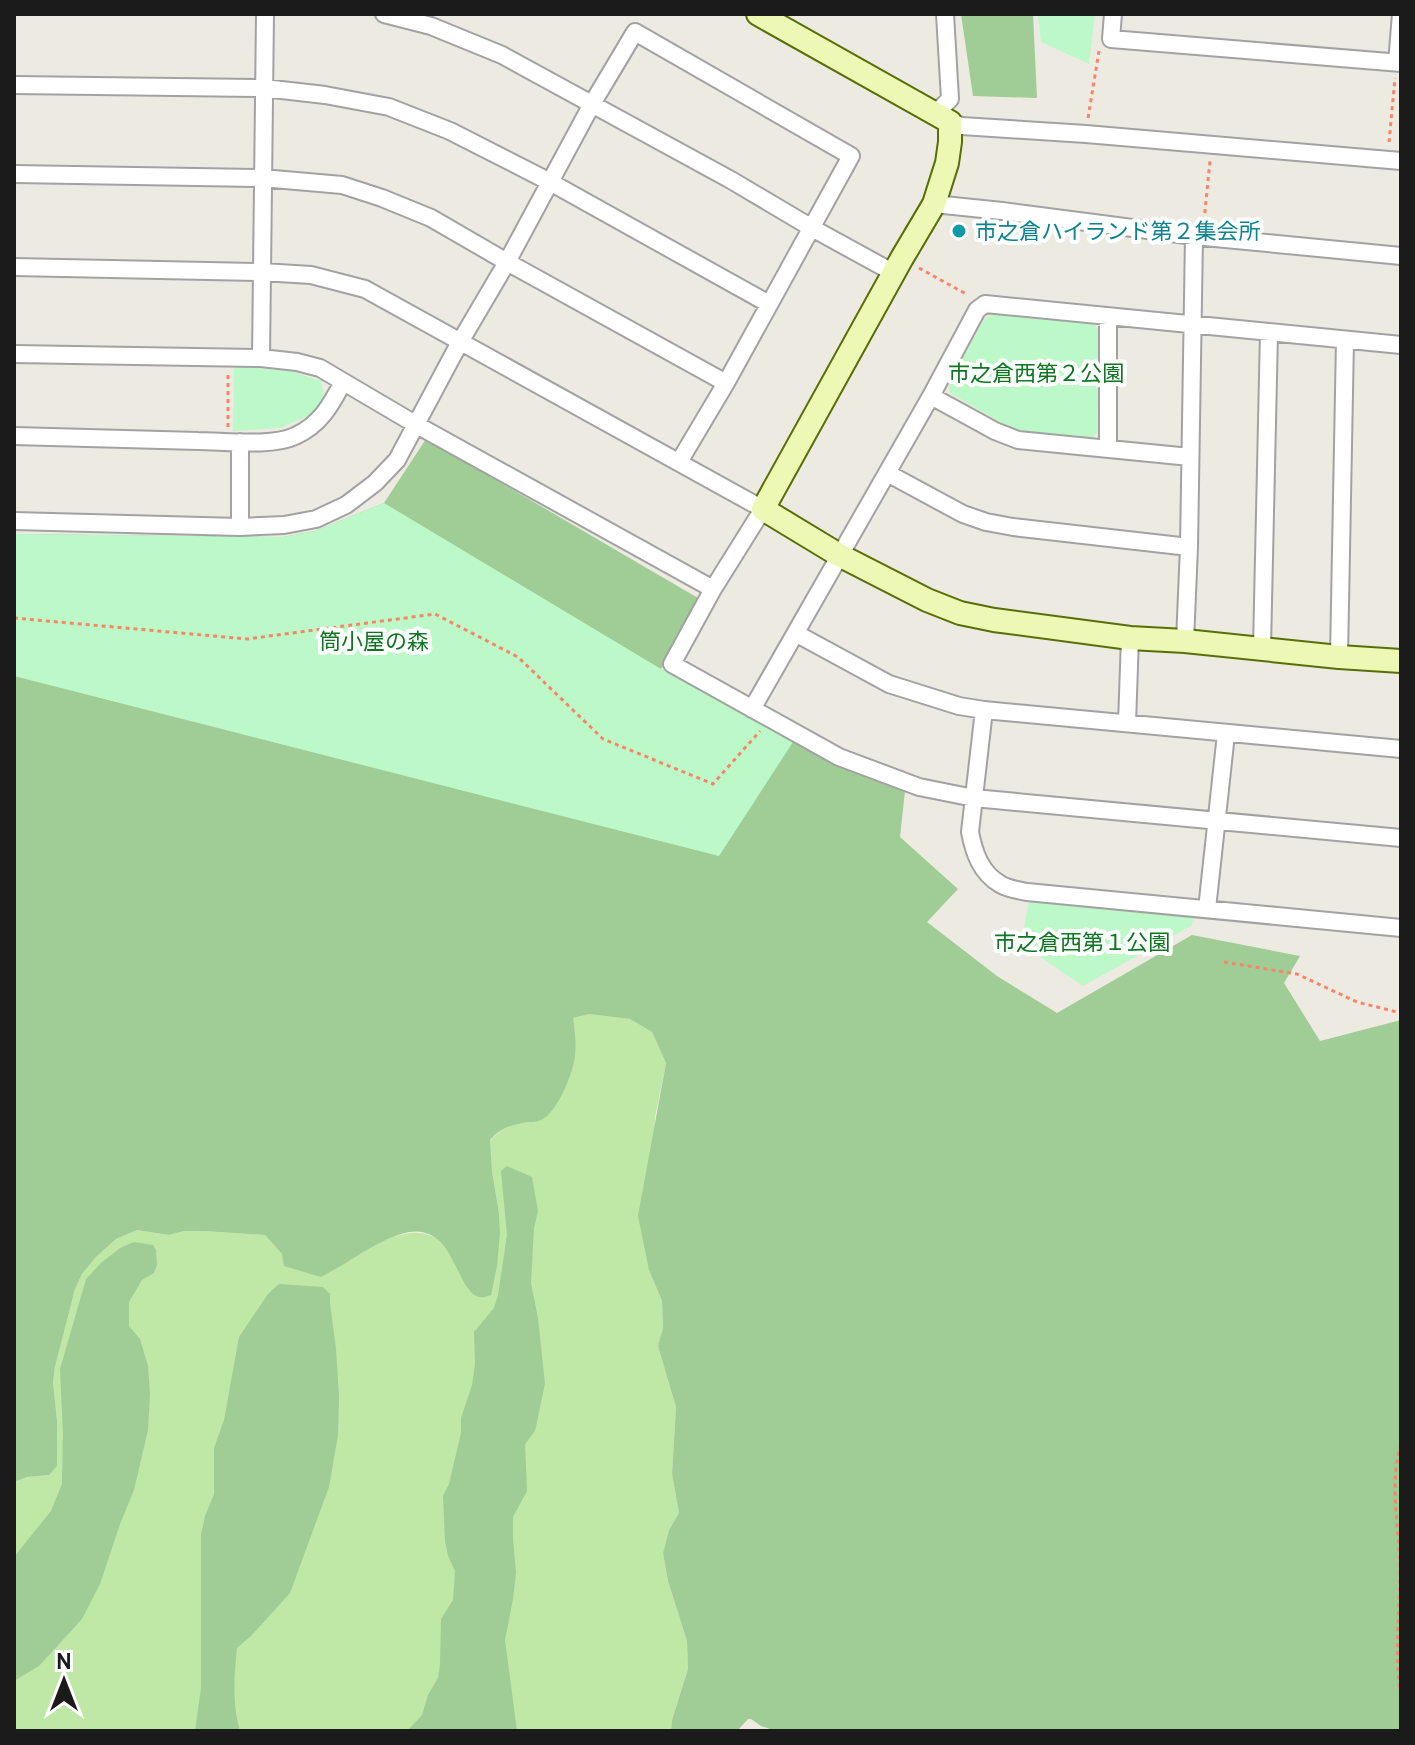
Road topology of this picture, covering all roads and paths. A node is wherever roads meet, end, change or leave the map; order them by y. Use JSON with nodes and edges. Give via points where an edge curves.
{"nodes":[{"id":1,"x":265,"y":14,"type":"edge"},
{"id":2,"x":384,"y":14,"type":"edge"},
{"id":3,"x":758,"y":14,"type":"edge"},
{"id":4,"x":945,"y":14,"type":"edge"},
{"id":5,"x":1113,"y":14,"type":"edge"},
{"id":6,"x":1401,"y":14,"type":"edge"},
{"id":7,"x":1111,"y":39,"type":"junction"},
{"id":8,"x":1399,"y":63,"type":"edge"},
{"id":9,"x":14,"y":85,"type":"edge"},
{"id":10,"x":264,"y":88,"type":"junction"},
{"id":11,"x":592,"y":104,"type":"junction"},
{"id":12,"x":943,"y":118,"type":"junction"},
{"id":13,"x":1086,"y":134,"type":"junction"},
{"id":14,"x":1212,"y":145,"type":"junction"},
{"id":15,"x":1394,"y":160,"type":"edge"},
{"id":16,"x":14,"y":174,"type":"edge"},
{"id":17,"x":262,"y":178,"type":"junction"},
{"id":18,"x":550,"y":182,"type":"junction"},
{"id":19,"x":934,"y":204,"type":"junction"},
{"id":20,"x":812,"y":228,"type":"junction"},
{"id":21,"x":1198,"y":237,"type":"junction"},
{"id":22,"x":1401,"y":256,"type":"edge"},
{"id":23,"x":507,"y":262,"type":"junction"},
{"id":24,"x":898,"y":265,"type":"junction"},
{"id":25,"x":14,"y":267,"type":"edge"},
{"id":26,"x":262,"y":272,"type":"junction"},
{"id":27,"x":769,"y":304,"type":"junction"},
{"id":28,"x":985,"y":304,"type":"junction"},
{"id":29,"x":1108,"y":316,"type":"junction"},
{"id":30,"x":1194,"y":324,"type":"junction"},
{"id":31,"x":1269,"y":332,"type":"junction"},
{"id":32,"x":1345,"y":340,"type":"junction"},
{"id":33,"x":460,"y":342,"type":"junction"},
{"id":34,"x":1401,"y":345,"type":"edge"},
{"id":35,"x":14,"y":354,"type":"edge"},
{"id":36,"x":229,"y":358,"type":"junction"},
{"id":37,"x":261,"y":358,"type":"junction"},
{"id":38,"x":343,"y":382,"type":"junction"},
{"id":39,"x":726,"y":383,"type":"junction"},
{"id":40,"x":931,"y":396,"type":"junction"},
{"id":41,"x":415,"y":424,"type":"junction"},
{"id":42,"x":14,"y":436,"type":"edge"},
{"id":43,"x":233,"y":442,"type":"junction"},
{"id":44,"x":1108,"y":449,"type":"junction"},
{"id":45,"x":1190,"y":457,"type":"junction"},
{"id":46,"x":679,"y":462,"type":"junction"},
{"id":47,"x":887,"y":473,"type":"junction"},
{"id":48,"x":763,"y":509,"type":"junction"},
{"id":49,"x":14,"y":521,"type":"edge"},
{"id":50,"x":240,"y":527,"type":"junction"},
{"id":51,"x":1189,"y":547,"type":"junction"},
{"id":52,"x":839,"y":555,"type":"junction"},
{"id":53,"x":713,"y":589,"type":"junction"},
{"id":54,"x":14,"y":618,"type":"edge"},
{"id":55,"x":797,"y":634,"type":"junction"},
{"id":56,"x":1130,"y":638,"type":"junction"},
{"id":57,"x":1185,"y":641,"type":"junction"},
{"id":58,"x":1262,"y":648,"type":"junction"},
{"id":59,"x":1339,"y":657,"type":"junction"},
{"id":60,"x":1401,"y":661,"type":"edge"},
{"id":61,"x":752,"y":709,"type":"junction"},
{"id":62,"x":984,"y":710,"type":"junction"},
{"id":63,"x":771,"y":719,"type":"junction"},
{"id":64,"x":1127,"y":723,"type":"junction"},
{"id":65,"x":1226,"y":734,"type":"junction"},
{"id":66,"x":1401,"y":749,"type":"edge"},
{"id":67,"x":974,"y":798,"type":"junction"},
{"id":68,"x":1218,"y":822,"type":"junction"},
{"id":69,"x":1401,"y":838,"type":"edge"},
{"id":70,"x":1207,"y":909,"type":"junction"},
{"id":71,"x":1401,"y":928,"type":"edge"},
{"id":72,"x":1224,"y":962,"type":"dead end"},
{"id":73,"x":1401,"y":1013,"type":"edge"},
{"id":74,"x":1401,"y":1444,"type":"edge"},
{"id":75,"x":1401,"y":1697,"type":"edge"}],
"edges":[{"from":1,"to":10,"type":"street"},
{"from":2,"to":11,"type":"street","via":[[431,26],[502,55]]},
{"from":3,"to":12,"type":"street"},
{"from":4,"to":12,"type":"street","via":[[950,99]]},
{"from":5,"to":7,"type":"street"},
{"from":6,"to":8,"type":"street"},
{"from":7,"to":8,"type":"street"},
{"from":7,"to":13,"type":"path","via":[[1100,43]]},
{"from":8,"to":15,"type":"path"},
{"from":9,"to":10,"type":"street"},
{"from":10,"to":17,"type":"street"},
{"from":10,"to":18,"type":"street","via":[[389,107],[450,131]]},
{"from":11,"to":18,"type":"street"},
{"from":11,"to":20,"type":"street"},
{"from":11,"to":20,"type":"street","via":[[635,32],[662,47],[851,156]]},
{"from":12,"to":13,"type":"street","via":[[962,126]]},
{"from":12,"to":19,"type":"street","via":[[950,142]]},
{"from":13,"to":14,"type":"street"},
{"from":14,"to":15,"type":"street"},
{"from":14,"to":21,"type":"path"},
{"from":16,"to":17,"type":"street"},
{"from":17,"to":23,"type":"street","via":[[342,185],[382,198],[431,218]]},
{"from":17,"to":26,"type":"street"},
{"from":18,"to":23,"type":"street"},
{"from":18,"to":27,"type":"street"},
{"from":19,"to":21,"type":"street"},
{"from":19,"to":24,"type":"street"},
{"from":20,"to":24,"type":"street"},
{"from":20,"to":27,"type":"street"},
{"from":21,"to":22,"type":"street"},
{"from":21,"to":30,"type":"street"},
{"from":23,"to":33,"type":"street"},
{"from":23,"to":39,"type":"street"},
{"from":24,"to":28,"type":"path"},
{"from":24,"to":48,"type":"street"},
{"from":25,"to":26,"type":"street"},
{"from":26,"to":33,"type":"street","via":[[311,275],[365,289]]},
{"from":26,"to":37,"type":"street"},
{"from":27,"to":39,"type":"street"},
{"from":28,"to":29,"type":"street"},
{"from":28,"to":40,"type":"street"},
{"from":29,"to":30,"type":"street"},
{"from":29,"to":44,"type":"street"},
{"from":30,"to":31,"type":"street"},
{"from":30,"to":45,"type":"street"},
{"from":31,"to":32,"type":"street"},
{"from":31,"to":58,"type":"street"},
{"from":32,"to":34,"type":"street"},
{"from":32,"to":59,"type":"street"},
{"from":33,"to":41,"type":"street"},
{"from":33,"to":46,"type":"street"},
{"from":35,"to":36,"type":"street"},
{"from":36,"to":37,"type":"street"},
{"from":36,"to":43,"type":"path"},
{"from":37,"to":38,"type":"street","via":[[320,368]]},
{"from":38,"to":41,"type":"street"},
{"from":38,"to":43,"type":"street","via":[[324,415],[294,437]]},
{"from":39,"to":46,"type":"street"},
{"from":40,"to":44,"type":"street","via":[[1018,440]]},
{"from":40,"to":47,"type":"street"},
{"from":41,"to":50,"type":"street","via":[[397,460],[346,505],[316,519]]},
{"from":41,"to":53,"type":"street"},
{"from":42,"to":43,"type":"street"},
{"from":43,"to":50,"type":"street"},
{"from":44,"to":45,"type":"street"},
{"from":45,"to":51,"type":"street"},
{"from":46,"to":48,"type":"street"},
{"from":47,"to":51,"type":"street","via":[[986,522]]},
{"from":47,"to":52,"type":"street"},
{"from":48,"to":52,"type":"street"},
{"from":48,"to":53,"type":"street"},
{"from":49,"to":50,"type":"street"},
{"from":51,"to":57,"type":"street"},
{"from":52,"to":55,"type":"street"},
{"from":52,"to":56,"type":"street","via":[[960,613]]},
{"from":53,"to":61,"type":"street","via":[[672,664]]},
{"from":54,"to":63,"type":"path","via":[[247,639],[435,614],[518,657],[603,739],[713,784]]},
{"from":55,"to":61,"type":"street"},
{"from":55,"to":62,"type":"street","via":[[889,684]]},
{"from":56,"to":57,"type":"street"},
{"from":56,"to":64,"type":"street"},
{"from":57,"to":58,"type":"street"},
{"from":58,"to":59,"type":"street"},
{"from":59,"to":60,"type":"street"},
{"from":61,"to":63,"type":"street"},
{"from":62,"to":64,"type":"street"},
{"from":62,"to":67,"type":"street"},
{"from":63,"to":67,"type":"street","via":[[839,757],[919,787]]},
{"from":64,"to":65,"type":"street"},
{"from":65,"to":66,"type":"street"},
{"from":65,"to":68,"type":"street"},
{"from":67,"to":68,"type":"street"},
{"from":67,"to":70,"type":"street","via":[[974,852],[1000,884],[1027,892]]},
{"from":68,"to":69,"type":"street"},
{"from":68,"to":70,"type":"street"},
{"from":70,"to":71,"type":"street"},
{"from":72,"to":73,"type":"path","via":[[1297,974],[1357,1002]]},
{"from":74,"to":75,"type":"path","via":[[1395,1507]]}]}
